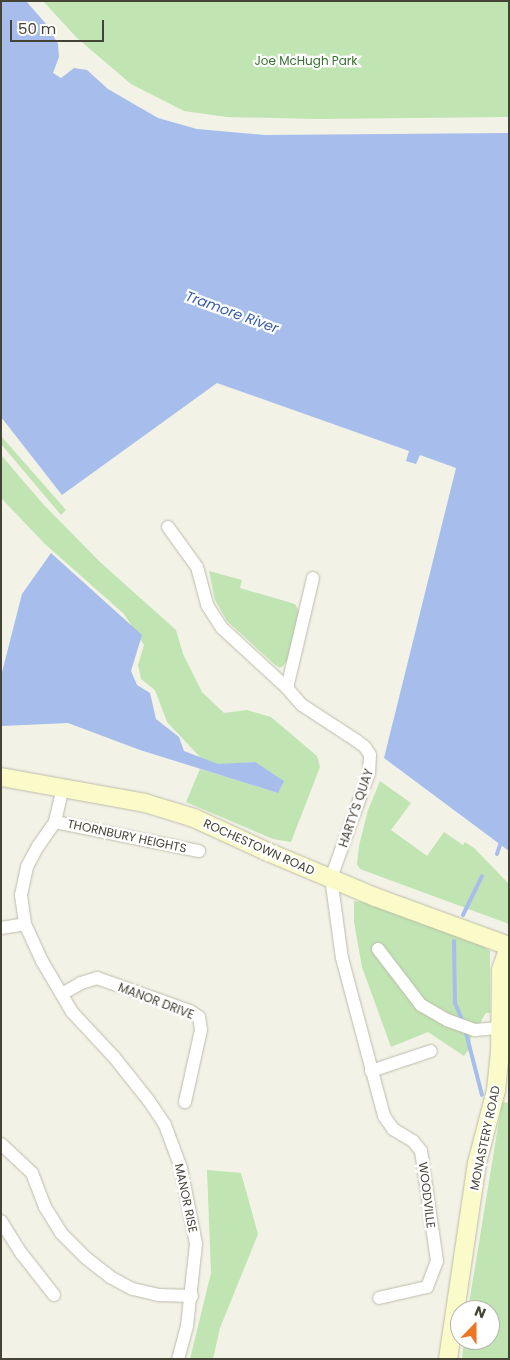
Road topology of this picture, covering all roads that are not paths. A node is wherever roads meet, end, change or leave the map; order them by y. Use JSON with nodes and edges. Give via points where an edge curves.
{"nodes":[{"id":1,"x":168,"y":527,"type":"dead end"},
{"id":2,"x":313,"y":578,"type":"dead end"},
{"id":3,"x":287,"y":688,"type":"junction"},
{"id":4,"x":1,"y":777,"type":"edge"},
{"id":5,"x":63,"y":787,"type":"junction"},
{"id":6,"x":55,"y":822,"type":"junction"},
{"id":7,"x":199,"y":851,"type":"dead end"},
{"id":8,"x":331,"y":878,"type":"junction"},
{"id":9,"x":25,"y":924,"type":"junction"},
{"id":10,"x":1,"y":928,"type":"edge"},
{"id":11,"x":509,"y":947,"type":"edge"},
{"id":12,"x":378,"y":949,"type":"dead end"},
{"id":13,"x":62,"y":994,"type":"junction"},
{"id":14,"x":72,"y":1012,"type":"joint"},
{"id":15,"x":499,"y":1028,"type":"junction"},
{"id":16,"x":431,"y":1051,"type":"dead end"},
{"id":17,"x":371,"y":1071,"type":"junction"},
{"id":18,"x":185,"y":1102,"type":"dead end"},
{"id":19,"x":1,"y":1144,"type":"edge"},
{"id":20,"x":1,"y":1220,"type":"edge"},
{"id":21,"x":54,"y":1296,"type":"dead end"},
{"id":22,"x":192,"y":1296,"type":"junction"},
{"id":23,"x":379,"y":1298,"type":"dead end"},
{"id":24,"x":178,"y":1359,"type":"edge"},
{"id":25,"x":448,"y":1359,"type":"edge"}],
"edges":[{"from":1,"to":3,"type":"street","name":"HARTY'S QUAY","via":[[197,567],[204,600],[213,618]]},
{"from":2,"to":3,"type":"street"},
{"from":3,"to":8,"type":"street","name":"HARTY'S QUAY","via":[[302,705],[365,747],[371,760],[370,773]]},
{"from":4,"to":5,"type":"main road","name":"ROCHESTOWN ROAD"},
{"from":5,"to":6,"type":"street","name":"THORNBURY HEIGHTS"},
{"from":5,"to":8,"type":"main road","name":"ROCHESTOWN ROAD","via":[[145,803],[194,818]]},
{"from":6,"to":7,"type":"street","name":"THORNBURY HEIGHTS"},
{"from":6,"to":9,"type":"street","name":"THORNBURY HEIGHTS","via":[[27,867],[21,895]]},
{"from":8,"to":11,"type":"main road","name":"ROCHESTOWN ROAD"},
{"from":8,"to":17,"type":"street","name":"WOODVILLE","via":[[342,958]]},
{"from":9,"to":10,"type":"street"},
{"from":9,"to":13,"type":"street","name":"THORNBURY HEIGHTS"},
{"from":11,"to":15,"type":"main road","name":"MONASTERY ROAD","via":[[502,970]]},
{"from":12,"to":15,"type":"street","via":[[421,1005],[473,1029]]},
{"from":13,"to":14,"type":"street","name":"THORNBURY HEIGHTS"},
{"from":13,"to":18,"type":"street","name":"MANOR DRIVE","via":[[97,978],[199,1017],[201,1030]]},
{"from":14,"to":22,"type":"street","name":"MANOR RISE","via":[[114,1057],[165,1124],[181,1168],[194,1236]]},
{"from":15,"to":25,"type":"main road","name":"MONASTERY ROAD","via":[[496,1090],[477,1163]]},
{"from":16,"to":17,"type":"street"},
{"from":17,"to":23,"type":"street","name":"WOODVILLE","via":[[384,1116],[393,1129],[413,1141],[421,1151],[437,1261],[427,1287]]},
{"from":19,"to":22,"type":"street","via":[[32,1173],[45,1207],[61,1233],[86,1258],[110,1277],[134,1289],[160,1295]]},
{"from":20,"to":21,"type":"street"},
{"from":22,"to":24,"type":"street","name":"MANOR RISE"}]}
